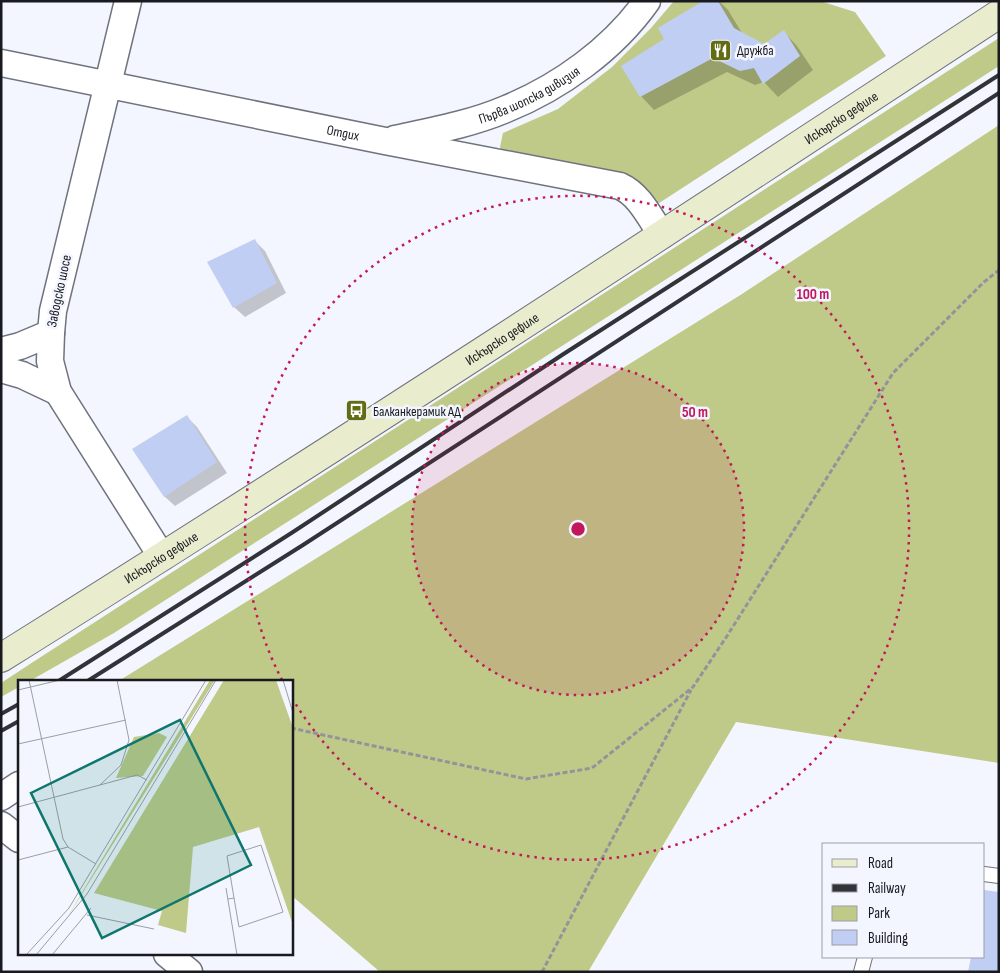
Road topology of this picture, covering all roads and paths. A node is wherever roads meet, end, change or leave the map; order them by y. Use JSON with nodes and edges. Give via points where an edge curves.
{"nodes":[{"id":1,"x":128,"y":1,"type":"edge"},
{"id":2,"x":648,"y":1,"type":"edge"},
{"id":3,"x":999,"y":14,"type":"edge"},
{"id":4,"x":1,"y":63,"type":"edge"},
{"id":5,"x":107,"y":85,"type":"junction"},
{"id":6,"x":385,"y":141,"type":"junction"},
{"id":7,"x":662,"y":235,"type":"junction"},
{"id":8,"x":999,"y":270,"type":"edge"},
{"id":9,"x":51,"y":333,"type":"junction"},
{"id":10,"x":1,"y":351,"type":"edge"},
{"id":11,"x":1,"y":369,"type":"edge"},
{"id":12,"x":58,"y":392,"type":"junction"},
{"id":13,"x":162,"y":557,"type":"junction"},
{"id":14,"x":1,"y":658,"type":"edge"},
{"id":15,"x":693,"y":687,"type":"junction"},
{"id":16,"x":292,"y":728,"type":"edge"},
{"id":17,"x":18,"y":786,"type":"edge"},
{"id":18,"x":1,"y":797,"type":"edge"},
{"id":19,"x":1,"y":825,"type":"edge"},
{"id":20,"x":18,"y":838,"type":"edge"},
{"id":21,"x":985,"y":874,"type":"edge"},
{"id":22,"x":999,"y":876,"type":"edge"},
{"id":23,"x":169,"y":956,"type":"edge"},
{"id":24,"x":865,"y":958,"type":"edge"},
{"id":25,"x":189,"y":972,"type":"edge"},
{"id":26,"x":542,"y":972,"type":"edge"},
{"id":27,"x":861,"y":972,"type":"edge"}],
"edges":[{"from":1,"to":5,"type":"street","name":"Заводско шосе"},
{"from":2,"to":6,"type":"street","name":"Първа шопска дивизия","via":[[606,46],[560,83],[506,110]]},
{"from":3,"to":7,"type":"main road","name":"Искърско дефиле"},
{"from":4,"to":5,"type":"street","name":"Отдих"},
{"from":5,"to":6,"type":"street","name":"Отдих"},
{"from":5,"to":9,"type":"street","name":"Заводско шосе","via":[[53,311]]},
{"from":6,"to":7,"type":"street","name":"Отдих","via":[[620,186],[635,195]]},
{"from":7,"to":13,"type":"main road","name":"Искърско дефиле"},
{"from":8,"to":15,"type":"path","via":[[893,373]]},
{"from":9,"to":10,"type":"street"},
{"from":9,"to":12,"type":"street","name":"Заводско шосе","via":[[50,361]]},
{"from":11,"to":12,"type":"street"},
{"from":12,"to":13,"type":"street","name":"Заводско шосе"},
{"from":13,"to":14,"type":"main road","name":"Искърско дефиле"},
{"from":15,"to":16,"type":"path","via":[[592,768],[526,779]]},
{"from":15,"to":26,"type":"path"},
{"from":17,"to":18,"type":"street"},
{"from":19,"to":20,"type":"street"},
{"from":21,"to":22,"type":"lane"},
{"from":23,"to":25,"type":"street"},
{"from":24,"to":27,"type":"lane"}]}
